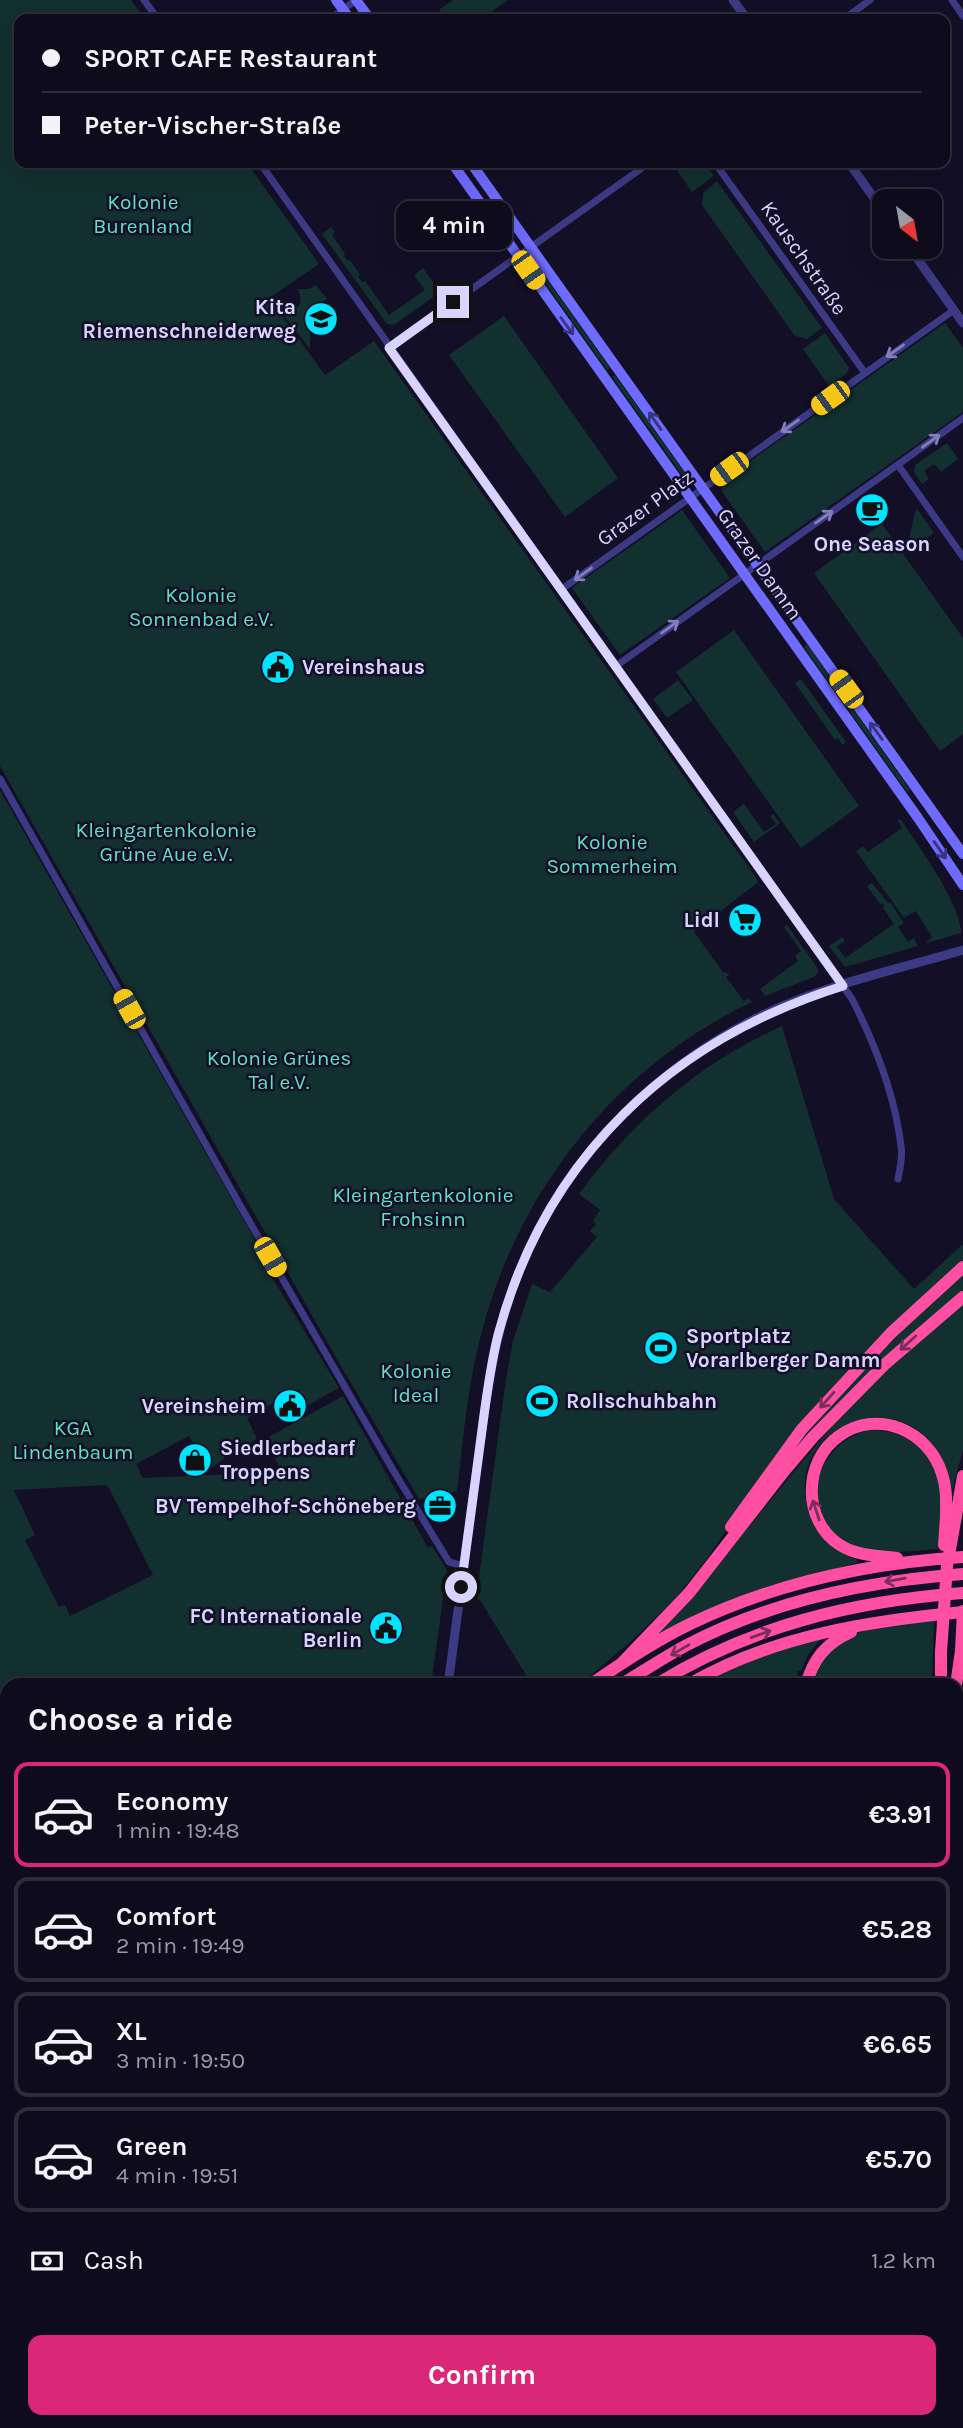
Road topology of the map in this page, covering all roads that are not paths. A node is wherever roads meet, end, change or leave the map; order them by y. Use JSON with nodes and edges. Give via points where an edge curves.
{"nodes":[{"id":1,"x":336,"y":0,"type":"edge"},
{"id":2,"x":356,"y":0,"type":"edge"},
{"id":3,"x":870,"y":0,"type":"edge"},
{"id":4,"x":951,"y":0,"type":"edge"},
{"id":5,"x":343,"y":10,"type":"junction"},
{"id":6,"x":337,"y":14,"type":"edge"},
{"id":7,"x":346,"y":14,"type":"edge"},
{"id":8,"x":851,"y":14,"type":"edge"},
{"id":9,"x":963,"y":16,"type":"edge"},
{"id":10,"x":263,"y":168,"type":"edge"},
{"id":11,"x":456,"y":168,"type":"edge"},
{"id":12,"x":475,"y":168,"type":"edge"},
{"id":13,"x":642,"y":168,"type":"edge"},
{"id":14,"x":720,"y":168,"type":"edge"},
{"id":15,"x":853,"y":168,"type":"edge"},
{"id":16,"x":872,"y":195,"type":"edge"},
{"id":17,"x":531,"y":247,"type":"junction"},
{"id":18,"x":518,"y":256,"type":"junction"},
{"id":19,"x":918,"y":259,"type":"edge"},
{"id":20,"x":954,"y":310,"type":"junction"},
{"id":21,"x":963,"y":323,"type":"edge"},
{"id":22,"x":389,"y":348,"type":"junction"},
{"id":23,"x":865,"y":373,"type":"junction"},
{"id":24,"x":963,"y":418,"type":"edge"},
{"id":25,"x":898,"y":465,"type":"junction"},
{"id":26,"x":703,"y":488,"type":"junction"},
{"id":27,"x":690,"y":497,"type":"junction"},
{"id":28,"x":963,"y":557,"type":"edge"},
{"id":29,"x":757,"y":565,"type":"junction"},
{"id":30,"x":744,"y":574,"type":"junction"},
{"id":31,"x":562,"y":589,"type":"junction"},
{"id":32,"x":616,"y":666,"type":"junction"},
{"id":33,"x":0,"y":779,"type":"edge"},
{"id":34,"x":923,"y":798,"type":"junction"},
{"id":35,"x":910,"y":807,"type":"junction"},
{"id":36,"x":963,"y":854,"type":"edge"},
{"id":37,"x":963,"y":885,"type":"edge"},
{"id":38,"x":963,"y":950,"type":"edge"},
{"id":39,"x":843,"y":986,"type":"junction"},
{"id":40,"x":898,"y":1179,"type":"dead end"},
{"id":41,"x":963,"y":1267,"type":"edge"},
{"id":42,"x":963,"y":1297,"type":"edge"},
{"id":43,"x":963,"y":1476,"type":"edge"},
{"id":44,"x":951,"y":1516,"type":"junction"},
{"id":45,"x":963,"y":1557,"type":"edge"},
{"id":46,"x":712,"y":1561,"type":"junction"},
{"id":47,"x":915,"y":1561,"type":"junction"},
{"id":48,"x":464,"y":1566,"type":"junction"},
{"id":49,"x":963,"y":1574,"type":"edge"},
{"id":50,"x":963,"y":1592,"type":"edge"},
{"id":51,"x":963,"y":1611,"type":"edge"},
{"id":52,"x":867,"y":1625,"type":"junction"},
{"id":53,"x":941,"y":1654,"type":"junction"},
{"id":54,"x":622,"y":1663,"type":"junction"},
{"id":55,"x":449,"y":1678,"type":"edge"},
{"id":56,"x":600,"y":1678,"type":"edge"},
{"id":57,"x":632,"y":1678,"type":"edge"},
{"id":58,"x":668,"y":1678,"type":"edge"},
{"id":59,"x":703,"y":1678,"type":"edge"},
{"id":60,"x":808,"y":1678,"type":"edge"},
{"id":61,"x":936,"y":1678,"type":"edge"},
{"id":62,"x":942,"y":1678,"type":"edge"},
{"id":63,"x":957,"y":1678,"type":"edge"}],
"edges":[{"from":1,"to":5,"type":"main road"},
{"from":2,"to":5,"type":"street"},
{"from":3,"to":8,"type":"street"},
{"from":4,"to":9,"type":"street"},
{"from":5,"to":6,"type":"street"},
{"from":5,"to":7,"type":"main road"},
{"from":10,"to":22,"type":"street"},
{"from":11,"to":18,"type":"main road","name":"Grazer Damm"},
{"from":12,"to":17,"type":"main road","name":"Grazer Damm"},
{"from":13,"to":17,"type":"street"},
{"from":14,"to":23,"type":"street","name":"Kauschstraße"},
{"from":15,"to":16,"type":"street"},
{"from":17,"to":18,"type":"street"},
{"from":26,"to":17,"type":"main road","name":"Grazer Damm","one_way":true},
{"from":18,"to":22,"type":"street"},
{"from":18,"to":27,"type":"main road","name":"Grazer Damm","one_way":true},
{"from":19,"to":20,"type":"street"},
{"from":20,"to":21,"type":"street"},
{"from":20,"to":23,"type":"street","name":"Grazer Platz","one_way":true},
{"from":22,"to":31,"type":"street"},
{"from":23,"to":26,"type":"street","name":"Grazer Platz","one_way":true},
{"from":25,"to":24,"type":"street","one_way":true},
{"from":25,"to":28,"type":"street"},
{"from":29,"to":25,"type":"street","one_way":true},
{"from":26,"to":27,"type":"street","name":"Grazer Platz"},
{"from":26,"to":29,"type":"main road","name":"Grazer Damm"},
{"from":27,"to":30,"type":"main road","name":"Grazer Damm"},
{"from":27,"to":31,"type":"street","name":"Grazer Platz","one_way":true},
{"from":29,"to":30,"type":"street"},
{"from":34,"to":29,"type":"main road","name":"Grazer Damm","one_way":true},
{"from":32,"to":30,"type":"street","one_way":true},
{"from":30,"to":35,"type":"main road","name":"Grazer Damm"},
{"from":31,"to":32,"type":"street"},
{"from":32,"to":39,"type":"street"},
{"from":33,"to":48,"type":"street","via":[[393,1470],[449,1562]]},
{"from":34,"to":35,"type":"main road"},
{"from":34,"to":36,"type":"main road","name":"Grazer Damm"},
{"from":35,"to":37,"type":"main road","name":"Grazer Damm","one_way":true},
{"from":38,"to":39,"type":"street"},
{"from":39,"to":40,"type":"street","via":[[873,1045],[892,1103],[901,1146]]},
{"from":39,"to":48,"type":"street","via":[[764,1015],[688,1059],[640,1097],[562,1190],[528,1252],[498,1338]]},
{"from":41,"to":46,"type":"highway","one_way":true,"via":[[891,1333],[802,1429]]},
{"from":42,"to":46,"type":"highway","one_way":true,"via":[[853,1394]]},
{"from":43,"to":44,"type":"highway"},
{"from":47,"to":44,"type":"highway","one_way":true,"via":[[851,1550],[826,1532],[811,1490],[821,1454],[856,1427],[885,1424],[907,1430],[925,1444],[937,1462]]},
{"from":44,"to":53,"type":"highway","bridge":true,"via":[[944,1555]]},
{"from":45,"to":47,"type":"highway"},
{"from":46,"to":54,"type":"highway"},
{"from":47,"to":54,"type":"highway","via":[[792,1586],[692,1623]]},
{"from":48,"to":55,"type":"street"},
{"from":49,"to":57,"type":"highway","one_way":true,"via":[[909,1578],[800,1600],[712,1633]]},
{"from":58,"to":50,"type":"highway","one_way":true,"via":[[756,1635],[806,1618],[910,1596]]},
{"from":51,"to":52,"type":"highway"},
{"from":51,"to":63,"type":"highway","bridge":true},
{"from":52,"to":59,"type":"highway","via":[[753,1654]]},
{"from":52,"to":60,"type":"highway","via":[[823,1650]]},
{"from":53,"to":61,"type":"highway"},
{"from":53,"to":62,"type":"highway"},
{"from":54,"to":56,"type":"highway"}]}
